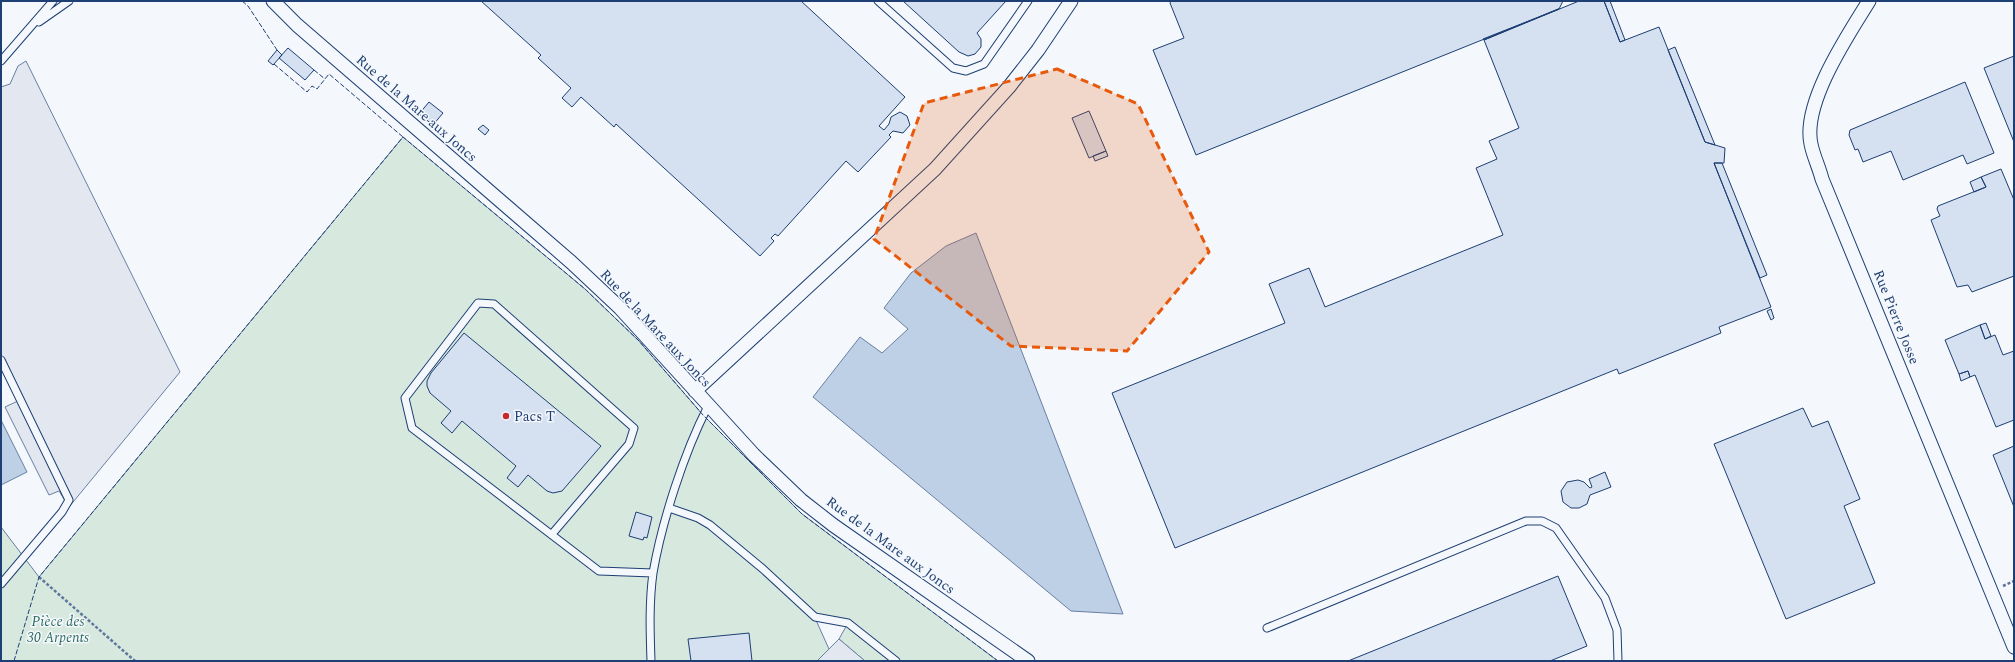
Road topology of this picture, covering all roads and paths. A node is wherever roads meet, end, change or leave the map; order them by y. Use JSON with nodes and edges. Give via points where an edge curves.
{"nodes":[{"id":1,"x":52,"y":1,"type":"edge"},
{"id":2,"x":62,"y":1,"type":"edge"},
{"id":3,"x":69,"y":1,"type":"edge"},
{"id":4,"x":273,"y":1,"type":"edge"},
{"id":5,"x":878,"y":1,"type":"edge"},
{"id":6,"x":1028,"y":1,"type":"edge"},
{"id":7,"x":1071,"y":1,"type":"edge"},
{"id":8,"x":1869,"y":1,"type":"edge"},
{"id":9,"x":31,"y":28,"type":"junction"},
{"id":10,"x":1,"y":61,"type":"edge"},
{"id":11,"x":1,"y":360,"type":"edge"},
{"id":12,"x":695,"y":391,"type":"junction"},
{"id":13,"x":708,"y":406,"type":"junction"},
{"id":14,"x":670,"y":508,"type":"junction"},
{"id":15,"x":552,"y":534,"type":"junction"},
{"id":16,"x":653,"y":573,"type":"junction"},
{"id":17,"x":39,"y":577,"type":"dead end"},
{"id":18,"x":1,"y":584,"type":"edge"},
{"id":19,"x":1267,"y":628,"type":"dead end"},
{"id":20,"x":2014,"y":646,"type":"edge"},
{"id":21,"x":135,"y":661,"type":"edge"},
{"id":22,"x":651,"y":661,"type":"edge"},
{"id":23,"x":896,"y":661,"type":"edge"},
{"id":24,"x":1028,"y":661,"type":"edge"},
{"id":25,"x":1618,"y":661,"type":"edge"}],
"edges":[{"from":1,"to":9,"type":"lane"},
{"from":2,"to":9,"type":"lane"},
{"from":3,"to":9,"type":"lane"},
{"from":4,"to":12,"type":"street","name":"Rue de la Mare aux Joncs","via":[[324,50],[571,262],[620,308]]},
{"from":5,"to":6,"type":"lane","via":[[953,68],[966,70],[984,64]]},
{"from":7,"to":12,"type":"street","via":[[1038,50],[936,169]]},
{"from":8,"to":20,"type":"street","name":"Rue Pierre Josse","via":[[1845,39],[1823,83],[1814,108],[1810,143],[1822,179]]},
{"from":9,"to":10,"type":"lane"},
{"from":11,"to":18,"type":"lane","via":[[69,500],[62,512]]},
{"from":12,"to":13,"type":"street","name":"Rue de la Mare aux Joncs"},
{"from":13,"to":14,"type":"lane","via":[[684,458]]},
{"from":13,"to":24,"type":"street","name":"Rue de la Mare aux Joncs","via":[[778,479],[833,526]]},
{"from":14,"to":16,"type":"lane"},
{"from":14,"to":23,"type":"lane","via":[[710,525],[815,617],[848,623]]},
{"from":15,"to":15,"type":"lane","via":[[412,428],[405,398],[478,303],[494,304],[634,428],[629,444]]},
{"from":15,"to":16,"type":"lane","via":[[598,571]]},
{"from":16,"to":22,"type":"lane"},
{"from":17,"to":21,"type":"path"},
{"from":19,"to":25,"type":"lane","via":[[1526,521],[1542,521],[1556,528],[1604,598],[1617,630]]}]}
